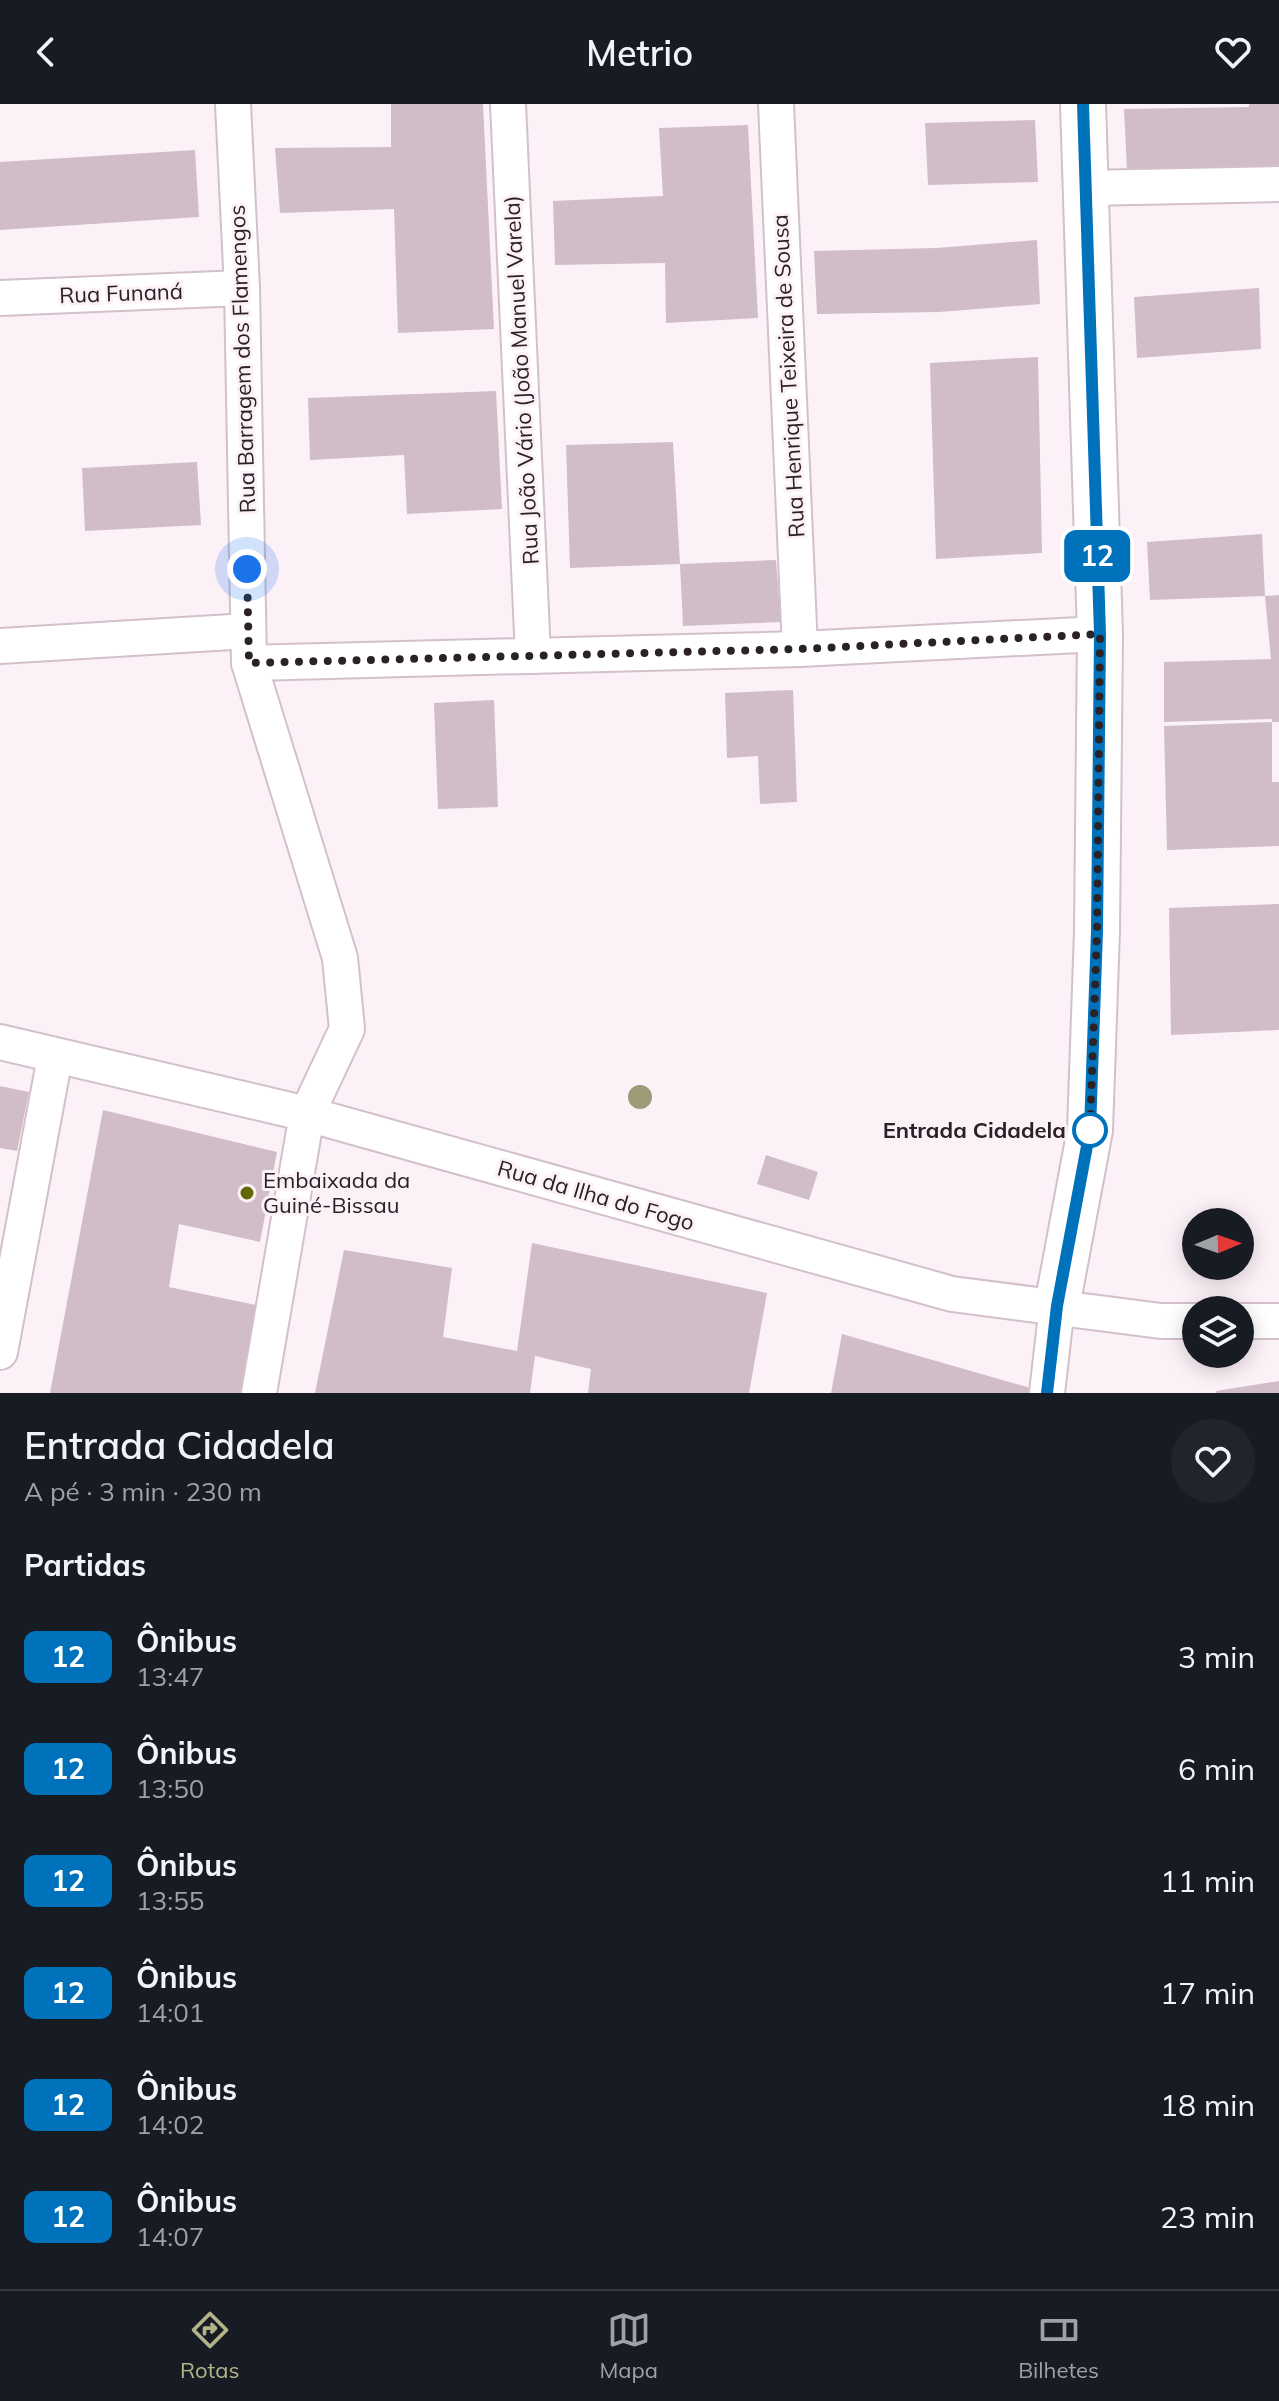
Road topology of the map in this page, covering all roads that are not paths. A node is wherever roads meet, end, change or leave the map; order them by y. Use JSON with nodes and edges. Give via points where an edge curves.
{"nodes":[{"id":1,"x":233,"y":104,"type":"edge"},
{"id":2,"x":508,"y":104,"type":"edge"},
{"id":3,"x":776,"y":104,"type":"edge"},
{"id":4,"x":1083,"y":104,"type":"edge"},
{"id":5,"x":1279,"y":184,"type":"edge"},
{"id":6,"x":1086,"y":188,"type":"junction"},
{"id":7,"x":242,"y":288,"type":"junction"},
{"id":8,"x":0,"y":298,"type":"edge"},
{"id":9,"x":1100,"y":634,"type":"junction"},
{"id":10,"x":0,"y":646,"type":"edge"},
{"id":11,"x":248,"y":647,"type":"junction"},
{"id":12,"x":800,"y":649,"type":"junction"},
{"id":13,"x":533,"y":656,"type":"junction"},
{"id":14,"x":0,"y":1042,"type":"edge"},
{"id":15,"x":55,"y":1057,"type":"junction"},
{"id":16,"x":307,"y":1114,"type":"junction"},
{"id":17,"x":1057,"y":1306,"type":"junction"},
{"id":18,"x":1182,"y":1321,"type":"edge"},
{"id":19,"x":1254,"y":1321,"type":"edge"},
{"id":20,"x":1279,"y":1321,"type":"edge"},
{"id":21,"x":0,"y":1352,"type":"edge"},
{"id":22,"x":259,"y":1393,"type":"edge"},
{"id":23,"x":1047,"y":1393,"type":"edge"}],
"edges":[{"from":1,"to":7,"type":"street","name":"Rua Barragem dos Flamengos"},
{"from":2,"to":13,"type":"street","name":"Rua João Vário (João Manuel Varela)"},
{"from":3,"to":12,"type":"street","name":"Rua Henrique Teixeira de Sousa"},
{"from":4,"to":6,"type":"street"},
{"from":5,"to":6,"type":"street"},
{"from":6,"to":9,"type":"street"},
{"from":7,"to":8,"type":"street","name":"Rua Funaná"},
{"from":7,"to":11,"type":"street","name":"Rua Barragem dos Flamengos"},
{"from":9,"to":12,"type":"street"},
{"from":9,"to":17,"type":"street","via":[[1090,1130]]},
{"from":10,"to":11,"type":"street"},
{"from":11,"to":13,"type":"street"},
{"from":11,"to":16,"type":"street","name":"Rua Barragem dos Flamengos","via":[[340,958],[347,1029]]},
{"from":12,"to":13,"type":"street"},
{"from":14,"to":15,"type":"street","name":"Rua da Ilha do Fogo"},
{"from":15,"to":16,"type":"street","name":"Rua da Ilha do Fogo"},
{"from":15,"to":21,"type":"street"},
{"from":16,"to":17,"type":"street","name":"Rua da Ilha do Fogo","via":[[952,1294]]},
{"from":16,"to":22,"type":"street","name":"Rua Barragem dos Flamengos"},
{"from":17,"to":18,"type":"street","name":"Rua da Ilha do Fogo"},
{"from":17,"to":23,"type":"street"},
{"from":19,"to":20,"type":"street"}]}
